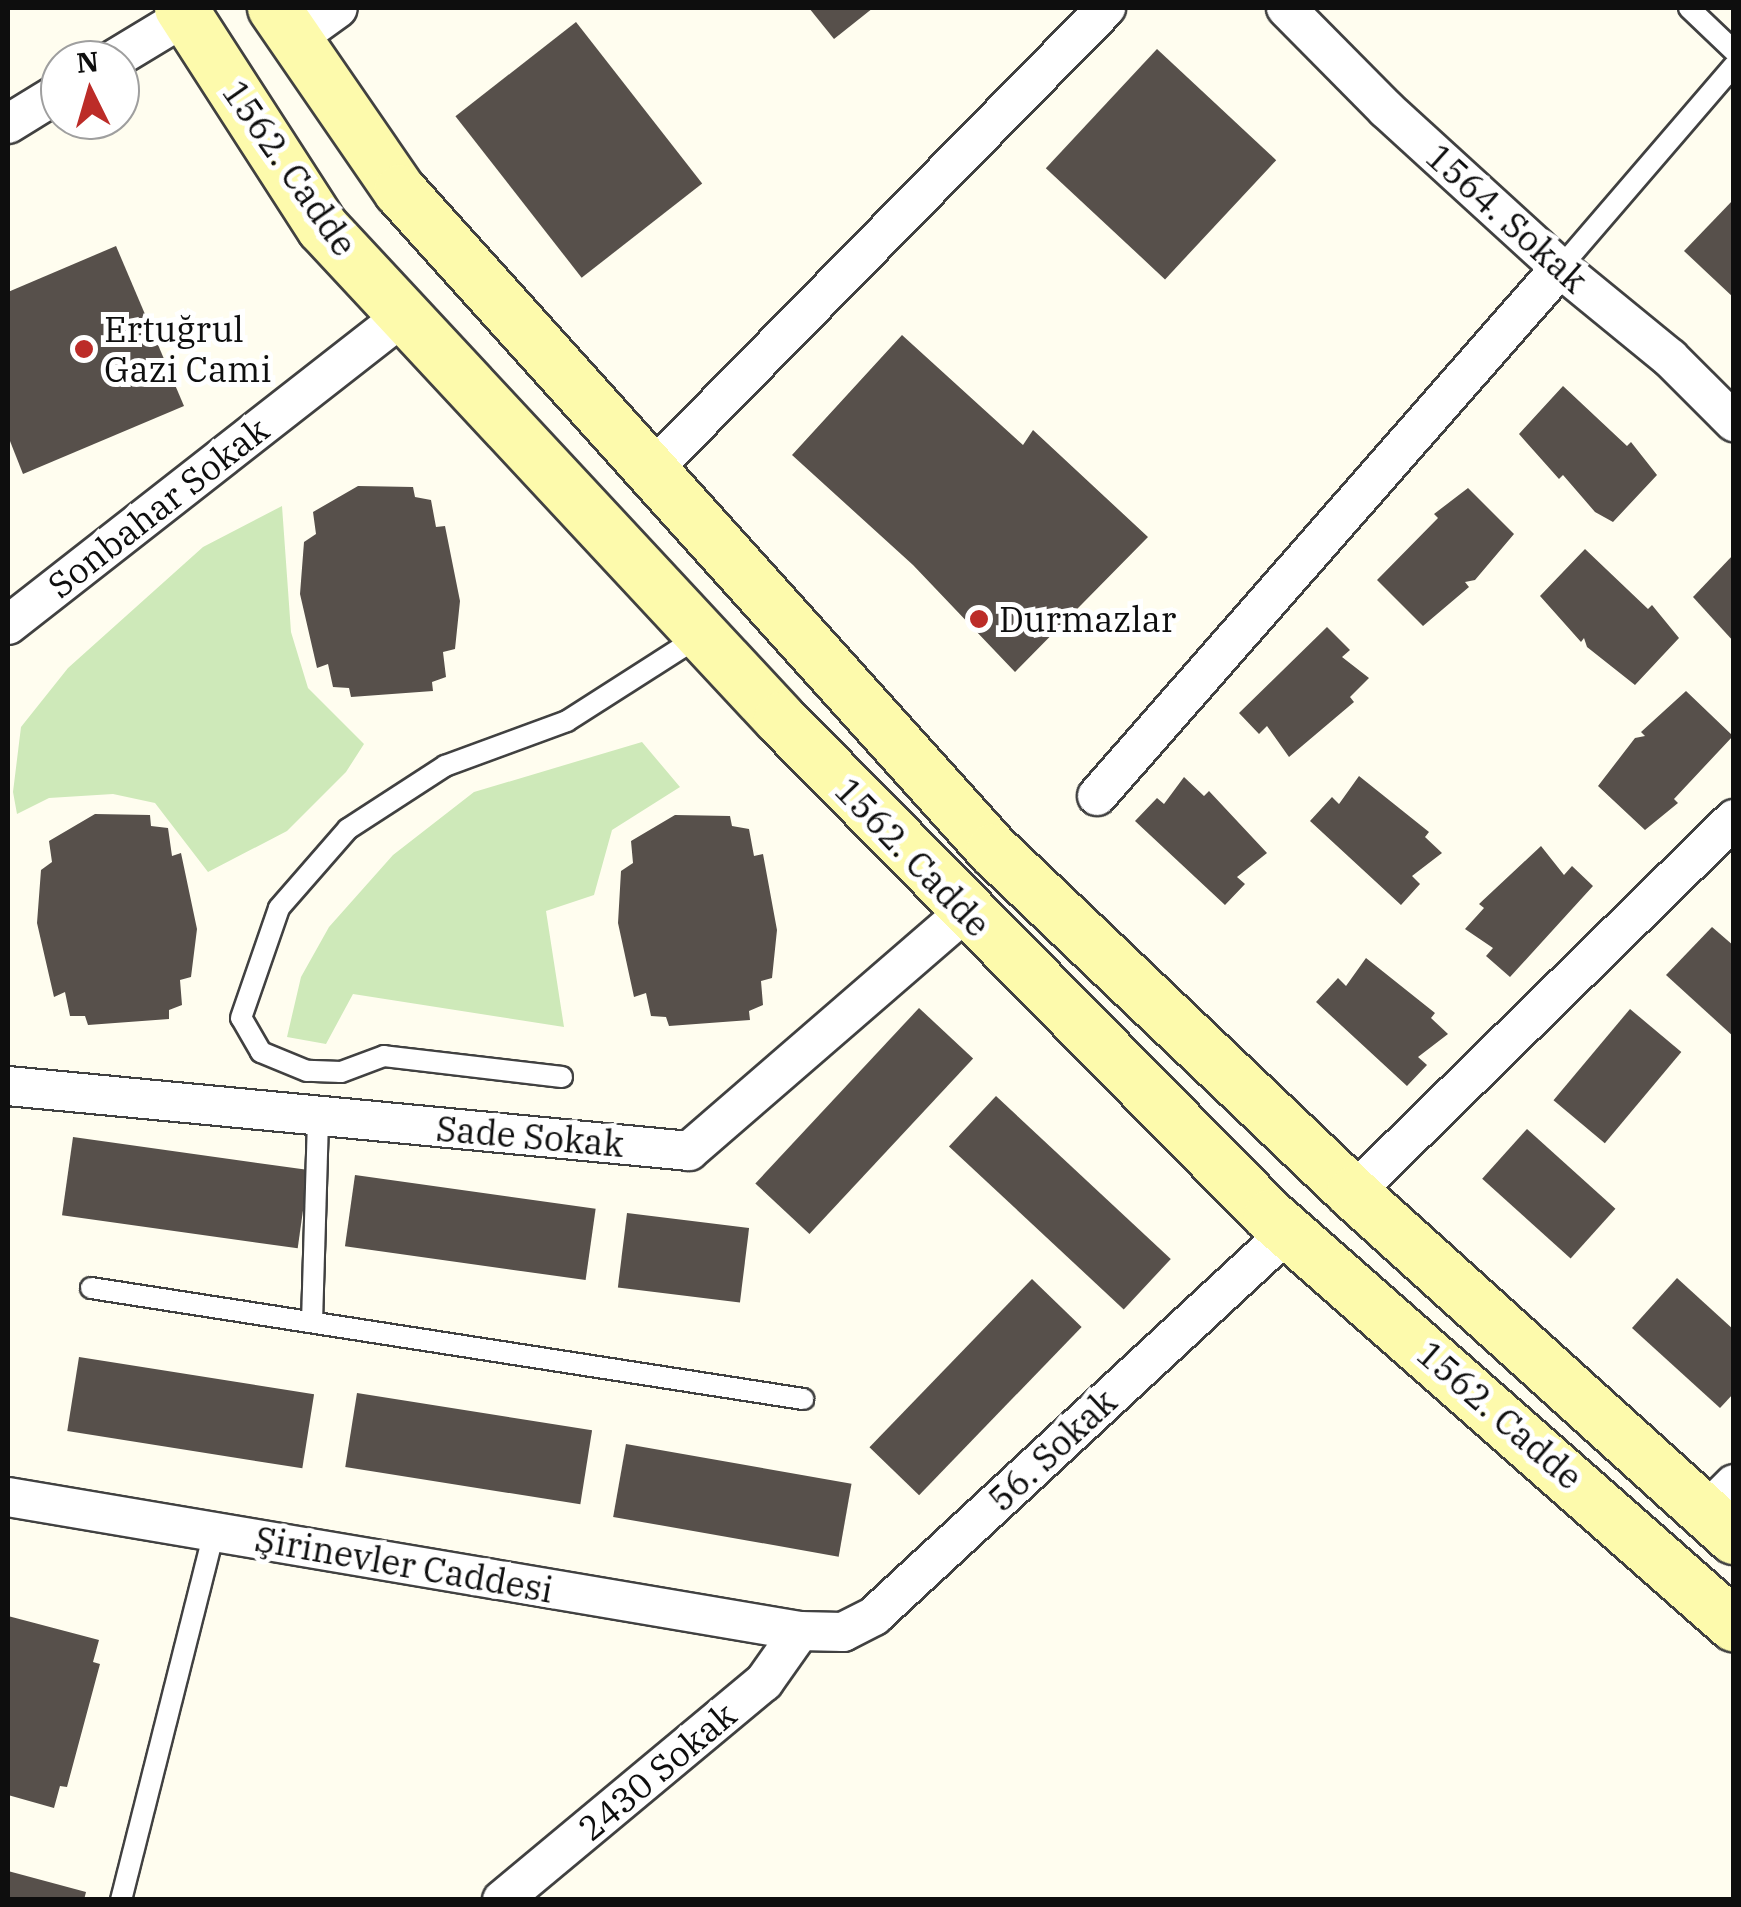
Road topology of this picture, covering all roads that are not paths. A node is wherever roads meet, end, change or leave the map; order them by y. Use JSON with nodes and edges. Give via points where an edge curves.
{"nodes":[{"id":1,"x":338,"y":8,"type":"edge"},
{"id":2,"x":1106,"y":8,"type":"edge"},
{"id":3,"x":1286,"y":8,"type":"edge"},
{"id":4,"x":1689,"y":8,"type":"edge"},
{"id":5,"x":184,"y":12,"type":"edge"},
{"id":6,"x":284,"y":24,"type":"edge"},
{"id":7,"x":140,"y":42,"type":"edge"},
{"id":8,"x":1734,"y":51,"type":"edge"},
{"id":9,"x":1734,"y":66,"type":"edge"},
{"id":10,"x":40,"y":104,"type":"edge"},
{"id":11,"x":8,"y":124,"type":"edge"},
{"id":12,"x":1560,"y":268,"type":"junction"},
{"id":13,"x":403,"y":316,"type":"junction"},
{"id":14,"x":1734,"y":422,"type":"edge"},
{"id":15,"x":654,"y":468,"type":"junction"},
{"id":16,"x":8,"y":625,"type":"edge"},
{"id":17,"x":700,"y":636,"type":"junction"},
{"id":18,"x":1097,"y":796,"type":"dead end"},
{"id":19,"x":1734,"y":819,"type":"edge"},
{"id":20,"x":966,"y":912,"type":"junction"},
{"id":21,"x":562,"y":1077,"type":"dead end"},
{"id":22,"x":8,"y":1086,"type":"edge"},
{"id":23,"x":318,"y":1116,"type":"junction"},
{"id":24,"x":1352,"y":1193,"type":"junction"},
{"id":25,"x":1288,"y":1232,"type":"junction"},
{"id":26,"x":91,"y":1288,"type":"dead end"},
{"id":27,"x":312,"y":1322,"type":"junction"},
{"id":28,"x":803,"y":1398,"type":"dead end"},
{"id":29,"x":8,"y":1497,"type":"edge"},
{"id":30,"x":1725,"y":1511,"type":"edge"},
{"id":31,"x":214,"y":1532,"type":"junction"},
{"id":32,"x":1734,"y":1625,"type":"edge"},
{"id":33,"x":800,"y":1631,"type":"junction"},
{"id":34,"x":122,"y":1900,"type":"edge"},
{"id":35,"x":502,"y":1900,"type":"edge"}],
"edges":[{"from":1,"to":6,"type":"street"},
{"from":2,"to":15,"type":"street"},
{"from":3,"to":12,"type":"street","name":"1564. Sokak"},
{"from":4,"to":8,"type":"lane"},
{"from":5,"to":7,"type":"street"},
{"from":5,"to":13,"type":"main road","name":"1562. Cadde","via":[[323,228]]},
{"from":6,"to":15,"type":"main road","name":"1562. Cadde","via":[[400,191]]},
{"from":9,"to":12,"type":"lane"},
{"from":10,"to":11,"type":"street"},
{"from":12,"to":14,"type":"street","name":"1564. Sokak","via":[[1670,358]]},
{"from":12,"to":18,"type":"street"},
{"from":13,"to":16,"type":"street","name":"Sonbahar Sokak"},
{"from":13,"to":17,"type":"main road","name":"1562. Cadde"},
{"from":15,"to":24,"type":"main road","name":"1562. Cadde","via":[[993,850]]},
{"from":17,"to":20,"type":"main road","name":"1562. Cadde"},
{"from":17,"to":21,"type":"lane","via":[[567,721],[445,766],[348,829],[279,908],[241,1018],[261,1052],[307,1071],[340,1072],[384,1056]]},
{"from":19,"to":24,"type":"street"},
{"from":20,"to":23,"type":"street","name":"Sade Sokak","via":[[688,1151]]},
{"from":20,"to":25,"type":"main road","name":"1562. Cadde"},
{"from":22,"to":23,"type":"street","name":"Sade Sokak"},
{"from":23,"to":27,"type":"lane"},
{"from":24,"to":30,"type":"main road","name":"1562. Cadde"},
{"from":25,"to":32,"type":"main road","name":"1562. Cadde"},
{"from":25,"to":33,"type":"street","name":"56. Sokak","via":[[874,1616],[843,1632]]},
{"from":26,"to":27,"type":"lane"},
{"from":27,"to":28,"type":"lane"},
{"from":29,"to":31,"type":"street","name":"Şirinevler Caddesi"},
{"from":31,"to":33,"type":"street","name":"Şirinevler Caddesi"},
{"from":31,"to":34,"type":"lane"},
{"from":33,"to":35,"type":"street","name":"2430 Sokak","via":[[764,1682]]}]}
